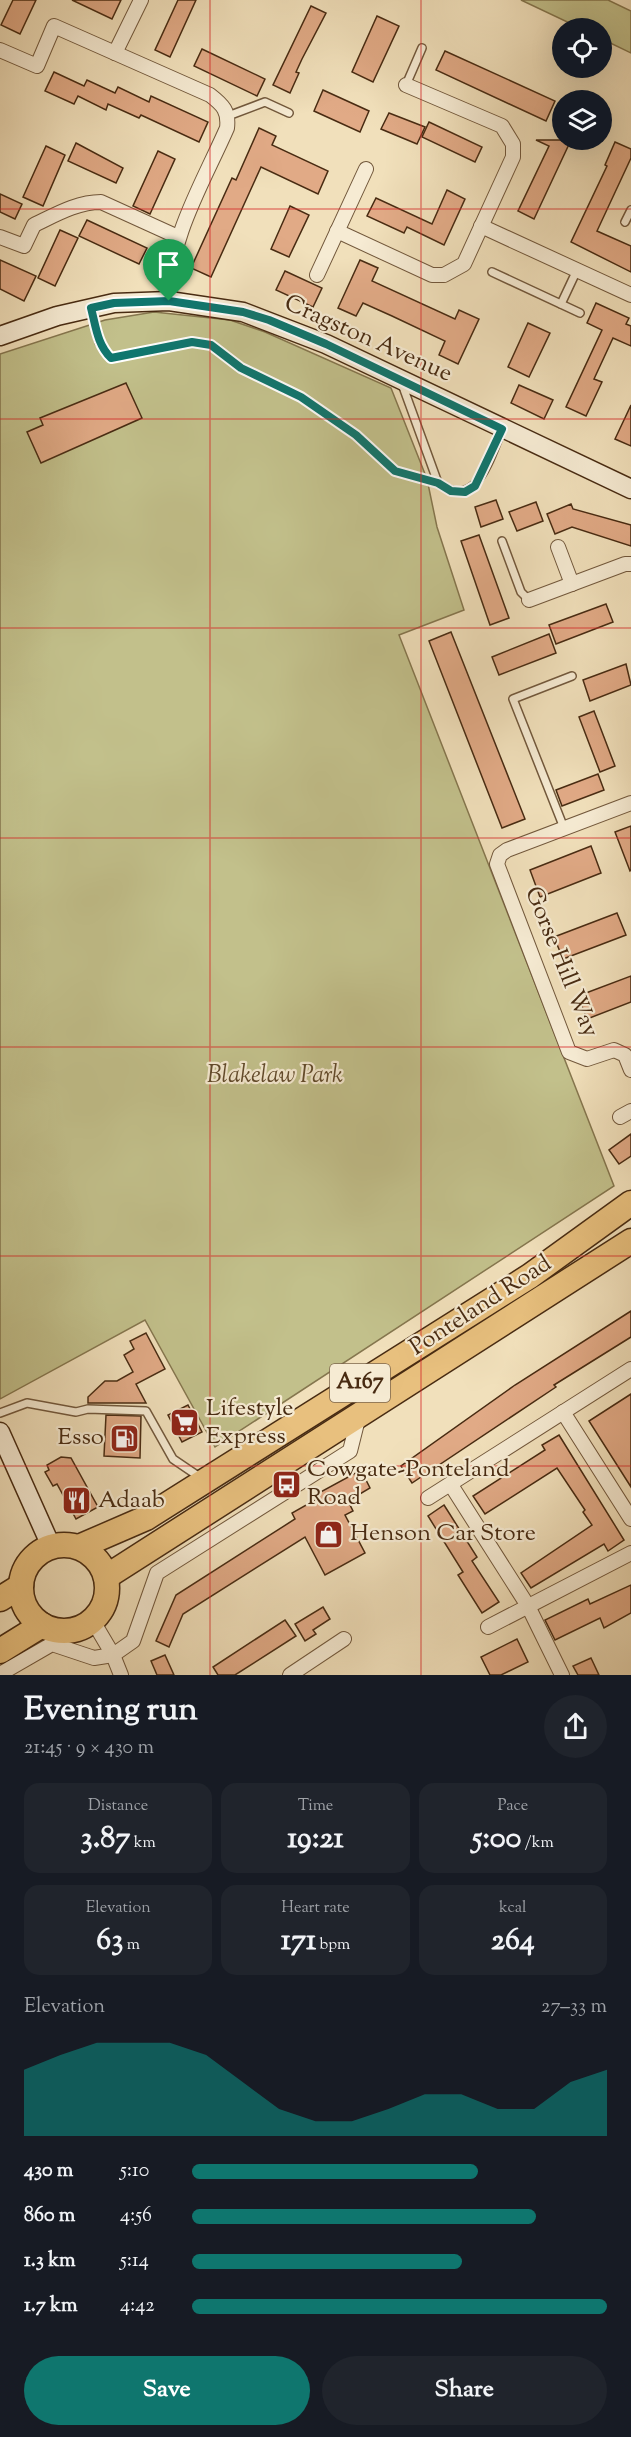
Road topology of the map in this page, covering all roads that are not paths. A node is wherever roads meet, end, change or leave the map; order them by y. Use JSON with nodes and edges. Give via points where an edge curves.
{"nodes":[{"id":1,"x":141,"y":0,"type":"edge"},
{"id":2,"x":422,"y":48,"type":"dead end"},
{"id":3,"x":0,"y":50,"type":"edge"},
{"id":4,"x":116,"y":53,"type":"junction"},
{"id":5,"x":406,"y":85,"type":"joint"},
{"id":6,"x":289,"y":113,"type":"dead end"},
{"id":7,"x":228,"y":116,"type":"junction"},
{"id":8,"x":366,"y":169,"type":"dead end"},
{"id":9,"x":631,"y":210,"type":"edge"},
{"id":10,"x":625,"y":222,"type":"dead end"},
{"id":11,"x":481,"y":226,"type":"junction"},
{"id":12,"x":337,"y":231,"type":"junction"},
{"id":13,"x":0,"y":237,"type":"edge"},
{"id":14,"x":178,"y":237,"type":"junction"},
{"id":15,"x":577,"y":270,"type":"junction"},
{"id":16,"x":492,"y":272,"type":"dead end"},
{"id":17,"x":317,"y":275,"type":"dead end"},
{"id":18,"x":631,"y":295,"type":"edge"},
{"id":19,"x":169,"y":301,"type":"junction"},
{"id":20,"x":561,"y":304,"type":"junction"},
{"id":21,"x":91,"y":308,"type":"junction"},
{"id":22,"x":580,"y":313,"type":"dead end"},
{"id":23,"x":0,"y":336,"type":"edge"},
{"id":24,"x":400,"y":379,"type":"junction"},
{"id":25,"x":502,"y":429,"type":"junction"},
{"id":26,"x":438,"y":483,"type":"junction"},
{"id":27,"x":631,"y":489,"type":"edge"},
{"id":28,"x":502,"y":541,"type":"dead end"},
{"id":29,"x":558,"y":547,"type":"dead end"},
{"id":30,"x":631,"y":564,"type":"edge"},
{"id":31,"x":572,"y":584,"type":"junction"},
{"id":32,"x":529,"y":600,"type":"joint"},
{"id":33,"x":572,"y":676,"type":"dead end"},
{"id":34,"x":631,"y":803,"type":"edge"},
{"id":35,"x":564,"y":828,"type":"junction"},
{"id":36,"x":631,"y":1070,"type":"edge"},
{"id":37,"x":631,"y":1203,"type":"edge"},
{"id":38,"x":631,"y":1240,"type":"edge"},
{"id":39,"x":631,"y":1369,"type":"edge"},
{"id":40,"x":563,"y":1412,"type":"junction"},
{"id":41,"x":0,"y":1413,"type":"edge"},
{"id":42,"x":359,"y":1415,"type":"junction"},
{"id":43,"x":0,"y":1432,"type":"edge"},
{"id":44,"x":205,"y":1481,"type":"junction"},
{"id":45,"x":451,"y":1485,"type":"junction"},
{"id":46,"x":428,"y":1498,"type":"dead end"},
{"id":47,"x":631,"y":1519,"type":"edge"},
{"id":48,"x":51,"y":1546,"type":"junction"},
{"id":49,"x":79,"y":1547,"type":"junction"},
{"id":50,"x":630,"y":1556,"type":"edge"},
{"id":51,"x":106,"y":1577,"type":"junction"},
{"id":52,"x":21,"y":1586,"type":"junction"},
{"id":53,"x":0,"y":1599,"type":"edge"},
{"id":54,"x":528,"y":1606,"type":"junction"},
{"id":55,"x":93,"y":1621,"type":"junction"},
{"id":56,"x":42,"y":1625,"type":"junction"},
{"id":57,"x":488,"y":1627,"type":"dead end"},
{"id":58,"x":344,"y":1640,"type":"dead end"},
{"id":59,"x":0,"y":1651,"type":"edge"},
{"id":60,"x":113,"y":1655,"type":"junction"},
{"id":61,"x":0,"y":1674,"type":"edge"},
{"id":62,"x":121,"y":1675,"type":"edge"},
{"id":63,"x":290,"y":1675,"type":"edge"},
{"id":64,"x":562,"y":1675,"type":"edge"}],
"edges":[{"from":1,"to":4,"type":"street"},
{"from":2,"to":5,"type":"lane"},
{"from":3,"to":4,"type":"street","via":[[37,66],[54,26]]},
{"from":4,"to":7,"type":"street","via":[[210,95],[223,105]]},
{"from":5,"to":11,"type":"street","via":[[502,126],[509,134],[513,157]]},
{"from":6,"to":7,"type":"lane","via":[[265,102]]},
{"from":7,"to":14,"type":"street","via":[[227,128]]},
{"from":8,"to":12,"type":"street"},
{"from":9,"to":10,"type":"lane"},
{"from":11,"to":12,"type":"street","via":[[464,264],[444,275],[432,275]]},
{"from":11,"to":15,"type":"street"},
{"from":12,"to":17,"type":"street"},
{"from":13,"to":14,"type":"street","via":[[24,246],[34,225],[80,204],[101,202]]},
{"from":14,"to":19,"type":"street","via":[[172,258]]},
{"from":15,"to":18,"type":"street"},
{"from":15,"to":20,"type":"lane"},
{"from":16,"to":20,"type":"lane"},
{"from":19,"to":21,"type":"street","name":"Cragston Avenue"},
{"from":19,"to":24,"type":"street","name":"Cragston Avenue","via":[[207,305],[260,318]]},
{"from":20,"to":22,"type":"lane"},
{"from":21,"to":23,"type":"street","name":"Cragston Avenue"},
{"from":21,"to":26,"type":"lane","via":[[99,342],[111,358],[192,342],[211,345],[241,368],[301,397],[356,435],[395,471]]},
{"from":24,"to":25,"type":"street","name":"Cragston Avenue"},
{"from":24,"to":26,"type":"lane"},
{"from":25,"to":26,"type":"lane","via":[[475,486],[465,492],[451,491]]},
{"from":25,"to":27,"type":"street","name":"Cragston Avenue"},
{"from":28,"to":32,"type":"lane","via":[[521,592]]},
{"from":29,"to":31,"type":"street"},
{"from":30,"to":31,"type":"street"},
{"from":31,"to":32,"type":"street"},
{"from":33,"to":35,"type":"lane","via":[[513,699]]},
{"from":34,"to":35,"type":"street"},
{"from":35,"to":36,"type":"street","name":"Gorse Hill Way","via":[[500,855],[497,864],[569,1052],[587,1059],[614,1050],[625,1055]]},
{"from":37,"to":44,"type":"highway","name":"Ponteland Road","number":"A167","via":[[530,1276]]},
{"from":38,"to":42,"type":"highway","name":"Ponteland Road","number":"A167"},
{"from":39,"to":40,"type":"street"},
{"from":40,"to":45,"type":"street"},
{"from":40,"to":47,"type":"street"},
{"from":41,"to":44,"type":"lane","via":[[27,1403],[76,1412],[146,1411],[173,1459]]},
{"from":42,"to":51,"type":"highway","name":"Ponteland Road","number":"A167"},
{"from":42,"to":60,"type":"street","via":[[350,1450],[157,1574],[133,1641]]},
{"from":43,"to":48,"type":"street"},
{"from":44,"to":49,"type":"highway","name":"Ponteland Road","number":"A167","via":[[146,1518]]},
{"from":45,"to":46,"type":"street"},
{"from":45,"to":54,"type":"street"},
{"from":48,"to":49,"type":"highway","name":"Ponteland Road","number":"A167"},
{"from":48,"to":52,"type":"highway","via":[[28,1565]]},
{"from":49,"to":51,"type":"highway","via":[[92,1554]]},
{"from":50,"to":54,"type":"street"},
{"from":51,"to":55,"type":"highway","via":[[107,1592]]},
{"from":52,"to":53,"type":"highway"},
{"from":52,"to":56,"type":"highway","via":[[31,1615]]},
{"from":54,"to":57,"type":"street"},
{"from":54,"to":64,"type":"street"},
{"from":55,"to":56,"type":"highway","via":[[62,1631]]},
{"from":55,"to":60,"type":"street"},
{"from":56,"to":59,"type":"highway"},
{"from":58,"to":63,"type":"street"},
{"from":60,"to":61,"type":"street","via":[[94,1658],[52,1644]]},
{"from":60,"to":62,"type":"street"}]}
